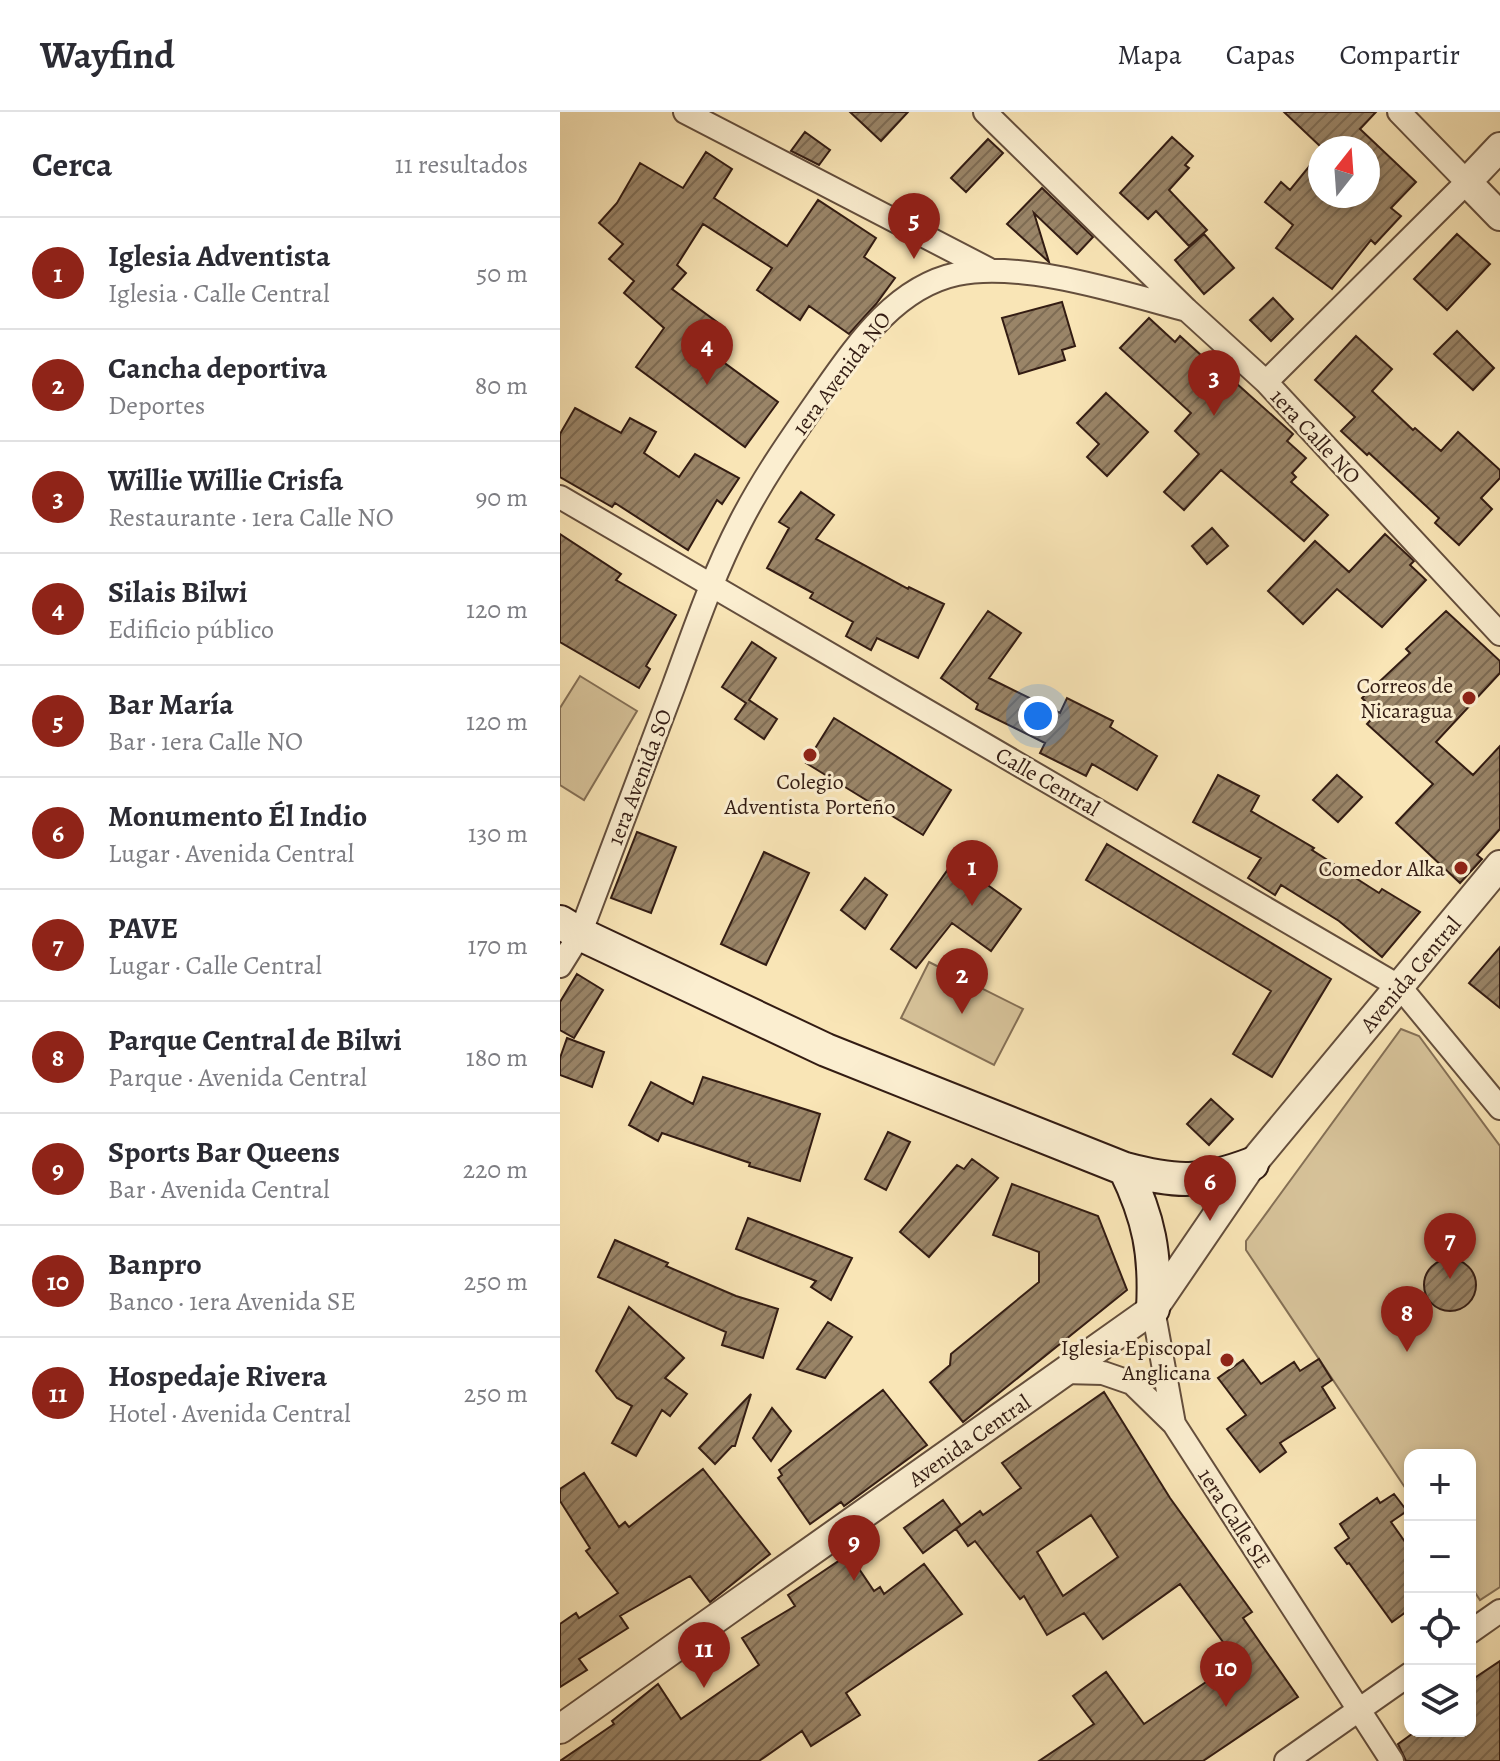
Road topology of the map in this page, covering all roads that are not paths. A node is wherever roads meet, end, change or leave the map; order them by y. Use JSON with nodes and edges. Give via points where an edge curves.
{"nodes":[{"id":1,"x":685,"y":112,"type":"edge"},
{"id":2,"x":985,"y":112,"type":"edge"},
{"id":3,"x":1399,"y":112,"type":"edge"},
{"id":4,"x":1500,"y":147,"type":"edge"},
{"id":5,"x":1467,"y":182,"type":"junction"},
{"id":6,"x":1500,"y":216,"type":"edge"},
{"id":7,"x":988,"y":269,"type":"junction"},
{"id":8,"x":1187,"y":310,"type":"junction"},
{"id":9,"x":1266,"y":382,"type":"junction"},
{"id":10,"x":560,"y":497,"type":"edge"},
{"id":11,"x":712,"y":584,"type":"junction"},
{"id":12,"x":1500,"y":634,"type":"edge"},
{"id":13,"x":1500,"y":865,"type":"edge"},
{"id":14,"x":570,"y":928,"type":"edge"},
{"id":15,"x":560,"y":966,"type":"edge"},
{"id":16,"x":1400,"y":987,"type":"junction"},
{"id":17,"x":1500,"y":1108,"type":"edge"},
{"id":18,"x":1252,"y":1164,"type":"junction"},
{"id":19,"x":1125,"y":1169,"type":"junction"},
{"id":20,"x":1153,"y":1309,"type":"junction"},
{"id":21,"x":1064,"y":1372,"type":"junction"},
{"id":22,"x":1174,"y":1424,"type":"junction"},
{"id":23,"x":1500,"y":1611,"type":"edge"},
{"id":24,"x":1476,"y":1628,"type":"edge"},
{"id":25,"x":1404,"y":1678,"type":"edge"},
{"id":26,"x":1359,"y":1710,"type":"junction"},
{"id":27,"x":560,"y":1729,"type":"edge"},
{"id":28,"x":1286,"y":1761,"type":"edge"},
{"id":29,"x":1392,"y":1761,"type":"edge"}],
"edges":[{"from":1,"to":7,"type":"street"},
{"from":2,"to":8,"type":"street","name":"1era Calle NO"},
{"from":3,"to":5,"type":"street"},
{"from":4,"to":5,"type":"street"},
{"from":5,"to":6,"type":"street"},
{"from":5,"to":9,"type":"street"},
{"from":7,"to":8,"type":"street","name":"1era Avenida NO","via":[[1038,274]]},
{"from":7,"to":11,"type":"street","name":"1era Avenida NO","via":[[925,285],[891,307],[845,361],[766,476]]},
{"from":8,"to":9,"type":"street","name":"1era Calle NO"},
{"from":9,"to":12,"type":"street","name":"1era Calle NO"},
{"from":10,"to":11,"type":"street","name":"Calle Central"},
{"from":11,"to":14,"type":"street","name":"1era Avenida SO"},
{"from":11,"to":16,"type":"street","name":"Calle Central"},
{"from":13,"to":16,"type":"street","name":"Avenida Central"},
{"from":14,"to":15,"type":"street","name":"1era Avenida SO"},
{"from":14,"to":19,"type":"main road","via":[[826,1050]]},
{"from":16,"to":17,"type":"street","name":"Calle Central"},
{"from":16,"to":18,"type":"street","name":"Avenida Central"},
{"from":18,"to":19,"type":"main road","via":[[1190,1180]]},
{"from":18,"to":20,"type":"street","name":"Avenida Central"},
{"from":19,"to":20,"type":"main road","via":[[1151,1237]]},
{"from":20,"to":21,"type":"street","name":"Avenida Central"},
{"from":20,"to":22,"type":"street","name":"1era Calle SE"},
{"from":21,"to":22,"type":"street","via":[[1103,1373],[1132,1383]]},
{"from":21,"to":27,"type":"street","name":"Avenida Central"},
{"from":22,"to":26,"type":"street","name":"1era Calle SE"},
{"from":23,"to":24,"type":"street"},
{"from":25,"to":26,"type":"street"},
{"from":26,"to":28,"type":"street"},
{"from":26,"to":29,"type":"street","name":"1era Calle SE"}]}
